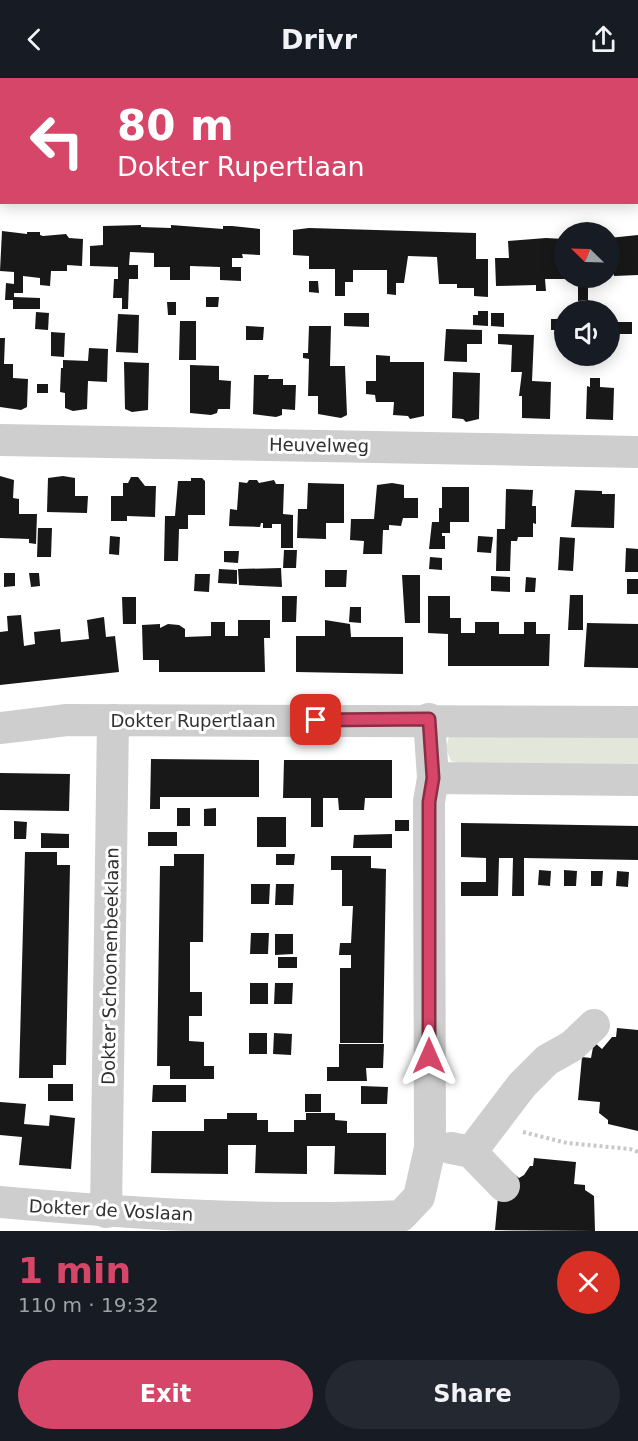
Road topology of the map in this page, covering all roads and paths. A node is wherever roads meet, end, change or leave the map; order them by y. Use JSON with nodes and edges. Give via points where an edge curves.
{"nodes":[{"id":1,"x":0,"y":440,"type":"edge"},
{"id":2,"x":638,"y":452,"type":"edge"},
{"id":3,"x":429,"y":719,"type":"junction"},
{"id":4,"x":113,"y":720,"type":"junction"},
{"id":5,"x":638,"y":722,"type":"edge"},
{"id":6,"x":0,"y":728,"type":"edge"},
{"id":7,"x":433,"y":778,"type":"junction"},
{"id":8,"x":638,"y":780,"type":"edge"},
{"id":9,"x":594,"y":1025,"type":"dead end"},
{"id":10,"x":490,"y":1124,"type":"junction"},
{"id":11,"x":430,"y":1148,"type":"junction"},
{"id":12,"x":471,"y":1152,"type":"junction"},
{"id":13,"x":638,"y":1152,"type":"edge"},
{"id":14,"x":504,"y":1186,"type":"dead end"},
{"id":15,"x":0,"y":1202,"type":"edge"},
{"id":16,"x":106,"y":1212,"type":"junction"}],
"edges":[{"from":1,"to":2,"type":"street","name":"Heuvelweg"},
{"from":3,"to":4,"type":"street","name":"Dokter Rupertlaan"},
{"from":3,"to":5,"type":"street","name":"Dokter Rupertlaan"},
{"from":3,"to":7,"type":"street","name":"Dokter de Voslaan"},
{"from":4,"to":6,"type":"street","name":"Dokter Rupertlaan","via":[[67,720]]},
{"from":4,"to":16,"type":"street","name":"Dokter Schoonenbeeklaan"},
{"from":7,"to":8,"type":"street"},
{"from":7,"to":11,"type":"street","name":"Dokter de Voslaan","via":[[429,802]]},
{"from":9,"to":10,"type":"street","via":[[572,1046],[547,1060]]},
{"from":10,"to":12,"type":"street"},
{"from":10,"to":13,"type":"path","via":[[567,1143]]},
{"from":11,"to":12,"type":"street"},
{"from":11,"to":16,"type":"street","name":"Dokter de Voslaan","via":[[419,1197],[401,1216],[286,1218]]},
{"from":12,"to":14,"type":"street"},
{"from":15,"to":16,"type":"street","name":"Dokter de Voslaan"}]}
